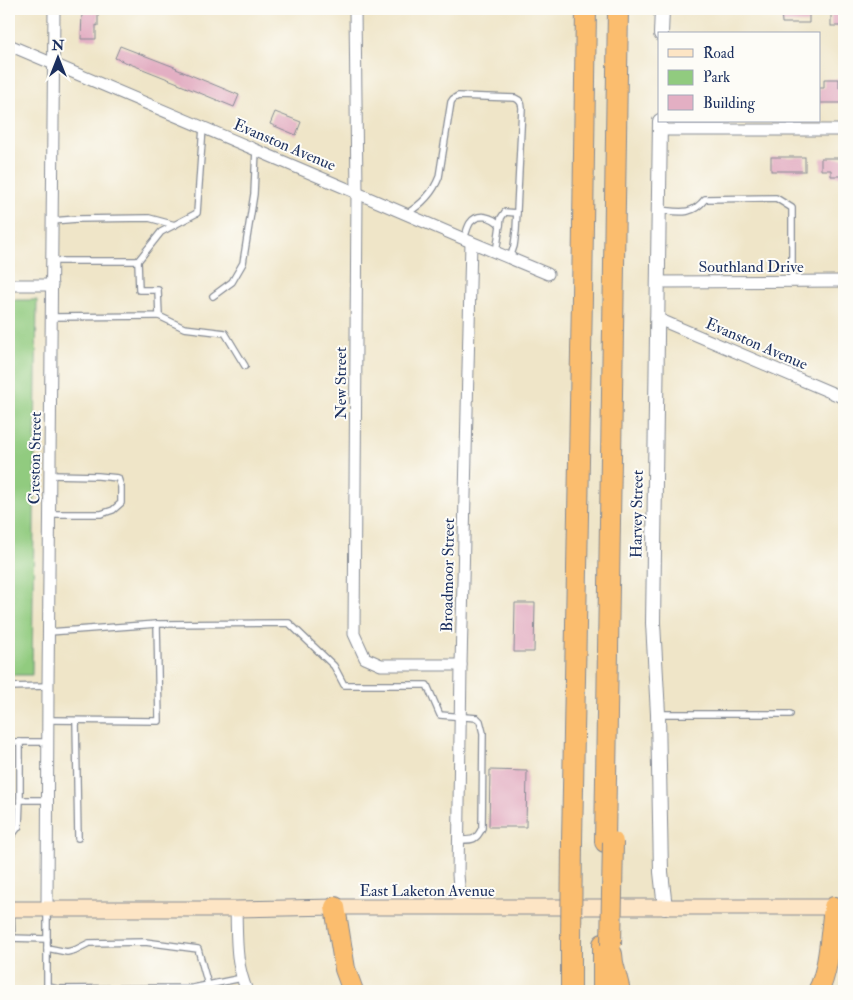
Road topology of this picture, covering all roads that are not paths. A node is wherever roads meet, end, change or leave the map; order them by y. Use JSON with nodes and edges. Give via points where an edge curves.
{"nodes":[{"id":1,"x":54,"y":9,"type":"edge"},
{"id":2,"x":355,"y":9,"type":"edge"},
{"id":3,"x":586,"y":9,"type":"edge"},
{"id":4,"x":618,"y":9,"type":"edge"},
{"id":5,"x":662,"y":9,"type":"edge"},
{"id":6,"x":661,"y":32,"type":"edge"},
{"id":7,"x":9,"y":45,"type":"edge"},
{"id":8,"x":53,"y":63,"type":"junction"},
{"id":9,"x":659,"y":126,"type":"edge"},
{"id":10,"x":203,"y":127,"type":"junction"},
{"id":11,"x":844,"y":130,"type":"edge"},
{"id":12,"x":256,"y":149,"type":"junction"},
{"id":13,"x":357,"y":193,"type":"junction"},
{"id":14,"x":658,"y":210,"type":"junction"},
{"id":15,"x":517,"y":213,"type":"junction"},
{"id":16,"x":406,"y":214,"type":"junction"},
{"id":17,"x":52,"y":221,"type":"junction"},
{"id":18,"x":500,"y":224,"type":"junction"},
{"id":19,"x":175,"y":225,"type":"junction"},
{"id":20,"x":468,"y":241,"type":"junction"},
{"id":21,"x":496,"y":253,"type":"junction"},
{"id":22,"x":510,"y":258,"type":"junction"},
{"id":23,"x":52,"y":261,"type":"junction"},
{"id":24,"x":138,"y":261,"type":"junction"},
{"id":25,"x":548,"y":274,"type":"dead end"},
{"id":26,"x":844,"y":281,"type":"edge"},
{"id":27,"x":657,"y":282,"type":"junction"},
{"id":28,"x":792,"y":282,"type":"junction"},
{"id":29,"x":9,"y":285,"type":"edge"},
{"id":30,"x":52,"y":285,"type":"junction"},
{"id":31,"x":213,"y":296,"type":"dead end"},
{"id":32,"x":159,"y":316,"type":"junction"},
{"id":33,"x":51,"y":317,"type":"junction"},
{"id":34,"x":656,"y":318,"type":"junction"},
{"id":35,"x":245,"y":366,"type":"dead end"},
{"id":36,"x":844,"y":398,"type":"edge"},
{"id":37,"x":50,"y":474,"type":"junction"},
{"id":38,"x":49,"y":514,"type":"junction"},
{"id":39,"x":157,"y":624,"type":"junction"},
{"id":40,"x":49,"y":632,"type":"junction"},
{"id":41,"x":461,"y":665,"type":"junction"},
{"id":42,"x":48,"y":686,"type":"junction"},
{"id":43,"x":9,"y":687,"type":"edge"},
{"id":44,"x":658,"y":714,"type":"junction"},
{"id":45,"x":790,"y":714,"type":"dead end"},
{"id":46,"x":460,"y":717,"type":"junction"},
{"id":47,"x":48,"y":720,"type":"junction"},
{"id":48,"x":76,"y":721,"type":"junction"},
{"id":49,"x":9,"y":742,"type":"edge"},
{"id":50,"x":20,"y":742,"type":"junction"},
{"id":51,"x":48,"y":742,"type":"junction"},
{"id":52,"x":20,"y":800,"type":"junction"},
{"id":53,"x":48,"y":800,"type":"junction"},
{"id":54,"x":78,"y":838,"type":"dead end"},
{"id":55,"x":9,"y":839,"type":"edge"},
{"id":56,"x":459,"y":840,"type":"junction"},
{"id":57,"x":335,"y":907,"type":"junction"},
{"id":58,"x":462,"y":907,"type":"junction"},
{"id":59,"x":839,"y":907,"type":"edge"},
{"id":60,"x":47,"y":908,"type":"junction"},
{"id":61,"x":665,"y":908,"type":"junction"},
{"id":62,"x":10,"y":909,"type":"edge"},
{"id":63,"x":236,"y":909,"type":"junction"},
{"id":64,"x":11,"y":938,"type":"edge"},
{"id":65,"x":47,"y":939,"type":"junction"},
{"id":66,"x":607,"y":945,"type":"junction"},
{"id":67,"x":571,"y":947,"type":"junction"},
{"id":68,"x":47,"y":948,"type":"junction"},
{"id":69,"x":242,"y":978,"type":"junction"},
{"id":70,"x":208,"y":985,"type":"junction"},
{"id":71,"x":47,"y":989,"type":"edge"},
{"id":72,"x":247,"y":991,"type":"edge"},
{"id":73,"x":346,"y":991,"type":"edge"},
{"id":74,"x":353,"y":991,"type":"edge"},
{"id":75,"x":558,"y":991,"type":"edge"},
{"id":76,"x":571,"y":991,"type":"edge"},
{"id":77,"x":603,"y":991,"type":"edge"},
{"id":78,"x":620,"y":991,"type":"edge"},
{"id":79,"x":818,"y":991,"type":"edge"},
{"id":80,"x":830,"y":991,"type":"edge"}],
"edges":[{"from":1,"to":8,"type":"street","name":"Creston Street"},
{"from":2,"to":13,"type":"street","name":"New Street"},
{"from":3,"to":67,"type":"highway","bridge":true},
{"from":4,"to":66,"type":"highway"},
{"from":5,"to":6,"type":"street"},
{"from":7,"to":8,"type":"street","name":"Evanston Avenue"},
{"from":8,"to":10,"type":"street","name":"Evanston Avenue"},
{"from":8,"to":17,"type":"street","name":"Creston Street"},
{"from":9,"to":11,"type":"street"},
{"from":9,"to":14,"type":"street","name":"Harvey Street"},
{"from":10,"to":12,"type":"street","name":"Evanston Avenue"},
{"from":10,"to":19,"type":"lane","via":[[197,213]]},
{"from":12,"to":13,"type":"street","name":"Evanston Avenue"},
{"from":12,"to":31,"type":"lane","via":[[254,194],[243,264],[232,282]]},
{"from":13,"to":16,"type":"street","name":"Evanston Avenue"},
{"from":13,"to":41,"type":"street","name":"New Street","via":[[354,634],[364,658],[381,665]]},
{"from":14,"to":27,"type":"street","name":"Harvey Street"},
{"from":14,"to":28,"type":"lane","via":[[686,213],[705,198],[776,198],[792,208]]},
{"from":15,"to":16,"type":"lane","via":[[522,104],[515,98],[458,96],[451,102],[440,177],[422,203]]},
{"from":15,"to":18,"type":"lane","via":[[505,212]]},
{"from":15,"to":22,"type":"lane"},
{"from":16,"to":20,"type":"street","name":"Evanston Avenue"},
{"from":17,"to":19,"type":"lane","via":[[149,218]]},
{"from":17,"to":23,"type":"street","name":"Creston Street"},
{"from":18,"to":20,"type":"lane","via":[[490,217],[473,220]]},
{"from":18,"to":21,"type":"lane"},
{"from":19,"to":24,"type":"lane","via":[[161,232]]},
{"from":20,"to":21,"type":"street","name":"Evanston Avenue"},
{"from":20,"to":41,"type":"street","name":"Broadmoor Street"},
{"from":21,"to":22,"type":"street","name":"Evanston Avenue"},
{"from":22,"to":25,"type":"street","name":"Evanston Avenue"},
{"from":23,"to":24,"type":"lane"},
{"from":23,"to":30,"type":"street","name":"Creston Street"},
{"from":24,"to":32,"type":"lane","via":[[139,290],[158,290]]},
{"from":26,"to":28,"type":"street","name":"Southland Drive"},
{"from":27,"to":28,"type":"street","name":"Southland Drive"},
{"from":27,"to":34,"type":"street","name":"Harvey Street"},
{"from":29,"to":30,"type":"street"},
{"from":30,"to":33,"type":"street","name":"Creston Street"},
{"from":32,"to":33,"type":"lane"},
{"from":32,"to":35,"type":"lane","via":[[184,328],[225,332]]},
{"from":33,"to":37,"type":"street","name":"Creston Street"},
{"from":34,"to":36,"type":"street","name":"Evanston Avenue"},
{"from":34,"to":44,"type":"street","name":"Harvey Street","via":[[653,614]]},
{"from":37,"to":38,"type":"street","name":"Creston Street"},
{"from":37,"to":38,"type":"lane","via":[[118,478],[121,487],[120,503],[113,510],[100,514]]},
{"from":38,"to":40,"type":"street","name":"Creston Street"},
{"from":39,"to":40,"type":"lane"},
{"from":39,"to":46,"type":"lane","via":[[289,623],[334,666],[344,685],[427,685],[440,716]]},
{"from":39,"to":48,"type":"lane","via":[[159,721]]},
{"from":40,"to":42,"type":"street","name":"Creston Street"},
{"from":41,"to":46,"type":"street","name":"Broadmoor Street"},
{"from":42,"to":43,"type":"lane"},
{"from":42,"to":47,"type":"street","name":"Creston Street"},
{"from":44,"to":45,"type":"lane"},
{"from":44,"to":61,"type":"street","name":"Harvey Street","via":[[661,872]]},
{"from":46,"to":56,"type":"street","name":"Broadmoor Street"},
{"from":46,"to":56,"type":"lane","via":[[476,718],[483,733],[482,828],[473,839]]},
{"from":47,"to":48,"type":"lane"},
{"from":47,"to":51,"type":"street","name":"Creston Street"},
{"from":48,"to":54,"type":"lane"},
{"from":49,"to":50,"type":"lane"},
{"from":50,"to":51,"type":"lane"},
{"from":50,"to":52,"type":"lane"},
{"from":51,"to":53,"type":"street","name":"Creston Street"},
{"from":52,"to":53,"type":"lane"},
{"from":52,"to":55,"type":"lane","via":[[20,822]]},
{"from":53,"to":60,"type":"street","name":"Creston Street"},
{"from":56,"to":58,"type":"street","name":"Broadmoor Street","via":[[458,875]]},
{"from":57,"to":58,"type":"main road","name":"East Laketon Avenue"},
{"from":57,"to":63,"type":"main road","name":"East Laketon Avenue"},
{"from":57,"to":73,"type":"highway","via":[[335,951]]},
{"from":57,"to":74,"type":"highway","via":[[345,969]]},
{"from":58,"to":61,"type":"main road","name":"East Laketon Avenue"},
{"from":59,"to":61,"type":"main road","name":"East Laketon Avenue"},
{"from":59,"to":79,"type":"highway"},
{"from":59,"to":80,"type":"highway","via":[[837,965]]},
{"from":60,"to":62,"type":"main road","name":"East Laketon Avenue"},
{"from":60,"to":63,"type":"main road","name":"East Laketon Avenue"},
{"from":60,"to":65,"type":"lane"},
{"from":62,"to":64,"type":"lane"},
{"from":63,"to":69,"type":"street","via":[[237,957]]},
{"from":64,"to":65,"type":"lane"},
{"from":65,"to":68,"type":"lane"},
{"from":66,"to":77,"type":"highway"},
{"from":66,"to":78,"type":"highway"},
{"from":67,"to":75,"type":"highway"},
{"from":67,"to":76,"type":"highway"},
{"from":68,"to":70,"type":"lane","via":[[67,952],[89,943],[146,942],[198,949]]},
{"from":68,"to":71,"type":"lane"},
{"from":69,"to":70,"type":"lane"},
{"from":69,"to":72,"type":"street"},
{"from":70,"to":71,"type":"lane","via":[[193,988]]}]}
